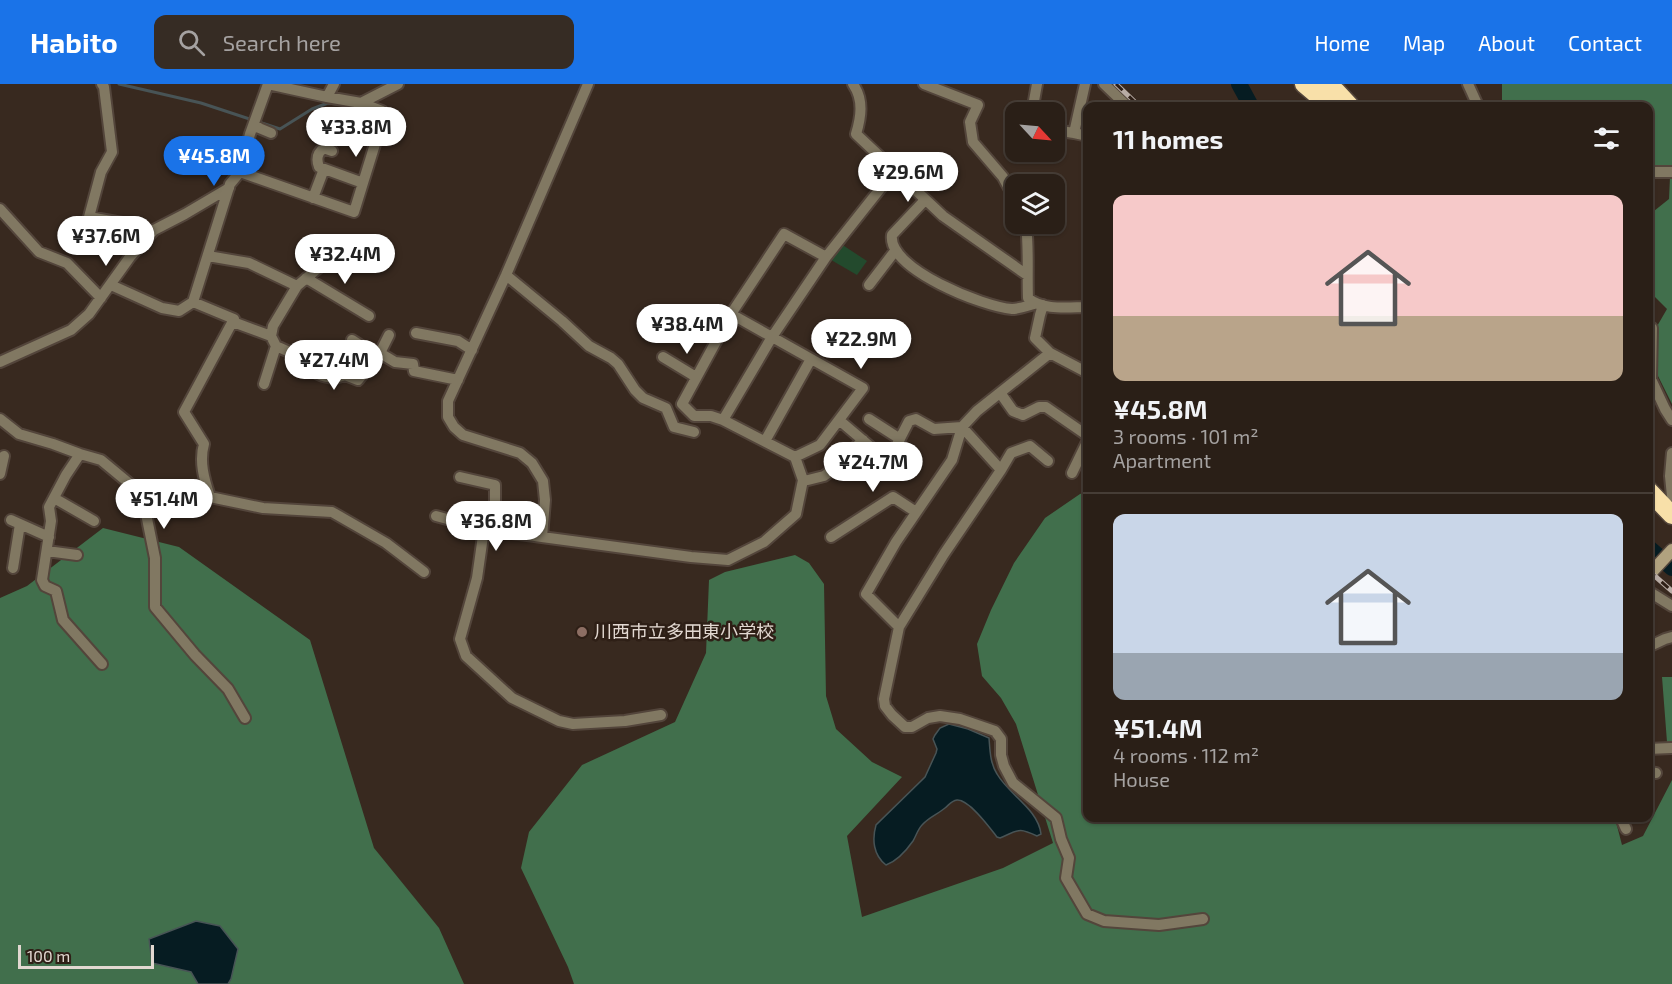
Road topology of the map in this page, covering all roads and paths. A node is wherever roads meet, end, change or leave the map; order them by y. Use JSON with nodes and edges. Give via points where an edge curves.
{"nodes":[{"id":1,"x":102,"y":84,"type":"edge"},
{"id":2,"x":268,"y":84,"type":"edge"},
{"id":3,"x":334,"y":84,"type":"edge"},
{"id":4,"x":398,"y":84,"type":"edge"},
{"id":5,"x":588,"y":84,"type":"edge"},
{"id":6,"x":853,"y":84,"type":"edge"},
{"id":7,"x":866,"y":84,"type":"edge"},
{"id":8,"x":924,"y":84,"type":"edge"},
{"id":9,"x":1037,"y":84,"type":"edge"},
{"id":10,"x":1085,"y":84,"type":"edge"},
{"id":11,"x":1104,"y":84,"type":"edge"},
{"id":12,"x":1304,"y":84,"type":"edge"},
{"id":13,"x":1327,"y":84,"type":"edge"},
{"id":14,"x":1468,"y":84,"type":"edge"},
{"id":15,"x":860,"y":96,"type":"junction"},
{"id":16,"x":327,"y":97,"type":"junction"},
{"id":17,"x":1034,"y":102,"type":"edge"},
{"id":18,"x":1123,"y":102,"type":"edge"},
{"id":19,"x":1325,"y":102,"type":"edge"},
{"id":20,"x":1346,"y":102,"type":"edge"},
{"id":21,"x":1476,"y":102,"type":"edge"},
{"id":22,"x":361,"y":103,"type":"junction"},
{"id":23,"x":254,"y":124,"type":"junction"},
{"id":24,"x":1065,"y":132,"type":"edge"},
{"id":25,"x":271,"y":133,"type":"dead end"},
{"id":26,"x":1074,"y":134,"type":"junction"},
{"id":27,"x":1083,"y":135,"type":"edge"},
{"id":28,"x":332,"y":151,"type":"dead end"},
{"id":29,"x":324,"y":169,"type":"junction"},
{"id":30,"x":895,"y":170,"type":"junction"},
{"id":31,"x":240,"y":172,"type":"junction"},
{"id":32,"x":1653,"y":172,"type":"edge"},
{"id":33,"x":1672,"y":172,"type":"edge"},
{"id":34,"x":1005,"y":181,"type":"edge"},
{"id":35,"x":363,"y":183,"type":"junction"},
{"id":36,"x":228,"y":188,"type":"junction"},
{"id":37,"x":313,"y":198,"type":"junction"},
{"id":38,"x":925,"y":200,"type":"junction"},
{"id":39,"x":0,"y":209,"type":"edge"},
{"id":40,"x":1027,"y":234,"type":"edge"},
{"id":41,"x":149,"y":235,"type":"junction"},
{"id":42,"x":895,"y":251,"type":"junction"},
{"id":43,"x":208,"y":256,"type":"junction"},
{"id":44,"x":359,"y":257,"type":"dead end"},
{"id":45,"x":826,"y":257,"type":"junction"},
{"id":46,"x":506,"y":275,"type":"junction"},
{"id":47,"x":1027,"y":275,"type":"junction"},
{"id":48,"x":306,"y":278,"type":"junction"},
{"id":49,"x":111,"y":285,"type":"junction"},
{"id":50,"x":869,"y":285,"type":"dead end"},
{"id":51,"x":297,"y":286,"type":"junction"},
{"id":52,"x":101,"y":298,"type":"junction"},
{"id":53,"x":193,"y":302,"type":"junction"},
{"id":54,"x":1039,"y":304,"type":"junction"},
{"id":55,"x":1083,"y":307,"type":"edge"},
{"id":56,"x":731,"y":314,"type":"junction"},
{"id":57,"x":369,"y":316,"type":"dead end"},
{"id":58,"x":233,"y":322,"type":"junction"},
{"id":59,"x":416,"y":333,"type":"dead end"},
{"id":60,"x":389,"y":335,"type":"dead end"},
{"id":61,"x":271,"y":336,"type":"junction"},
{"id":62,"x":772,"y":337,"type":"junction"},
{"id":63,"x":352,"y":340,"type":"dead end"},
{"id":64,"x":276,"y":346,"type":"junction"},
{"id":65,"x":472,"y":350,"type":"junction"},
{"id":66,"x":1050,"y":353,"type":"junction"},
{"id":67,"x":379,"y":354,"type":"junction"},
{"id":68,"x":663,"y":357,"type":"dead end"},
{"id":69,"x":811,"y":359,"type":"junction"},
{"id":70,"x":0,"y":362,"type":"edge"},
{"id":71,"x":1083,"y":370,"type":"edge"},
{"id":72,"x":696,"y":376,"type":"junction"},
{"id":73,"x":458,"y":380,"type":"junction"},
{"id":74,"x":1653,"y":383,"type":"edge"},
{"id":75,"x":264,"y":384,"type":"dead end"},
{"id":76,"x":1001,"y":394,"type":"junction"},
{"id":77,"x":0,"y":419,"type":"edge"},
{"id":78,"x":869,"y":419,"type":"dead end"},
{"id":79,"x":723,"y":420,"type":"junction"},
{"id":80,"x":839,"y":420,"type":"junction"},
{"id":81,"x":1672,"y":420,"type":"edge"},
{"id":82,"x":962,"y":427,"type":"junction"},
{"id":83,"x":694,"y":432,"type":"dead end"},
{"id":84,"x":1083,"y":434,"type":"edge"},
{"id":85,"x":900,"y":439,"type":"junction"},
{"id":86,"x":863,"y":440,"type":"junction"},
{"id":87,"x":765,"y":441,"type":"junction"},
{"id":88,"x":1083,"y":449,"type":"edge"},
{"id":89,"x":1672,"y":453,"type":"edge"},
{"id":90,"x":80,"y":454,"type":"junction"},
{"id":91,"x":4,"y":456,"type":"dead end"},
{"id":92,"x":795,"y":457,"type":"junction"},
{"id":93,"x":1048,"y":461,"type":"dead end"},
{"id":94,"x":1001,"y":470,"type":"junction"},
{"id":95,"x":1072,"y":473,"type":"dead end"},
{"id":96,"x":0,"y":474,"type":"edge"},
{"id":97,"x":460,"y":477,"type":"dead end"},
{"id":98,"x":808,"y":480,"type":"dead end"},
{"id":99,"x":142,"y":494,"type":"junction"},
{"id":100,"x":1653,"y":495,"type":"edge"},
{"id":101,"x":210,"y":497,"type":"junction"},
{"id":102,"x":54,"y":498,"type":"junction"},
{"id":103,"x":1666,"y":509,"type":"edge"},
{"id":104,"x":916,"y":512,"type":"junction"},
{"id":105,"x":436,"y":516,"type":"dead end"},
{"id":106,"x":94,"y":520,"type":"dead end"},
{"id":107,"x":487,"y":530,"type":"junction"},
{"id":108,"x":49,"y":537,"type":"junction"},
{"id":109,"x":543,"y":537,"type":"junction"},
{"id":110,"x":831,"y":537,"type":"dead end"},
{"id":111,"x":47,"y":551,"type":"junction"},
{"id":112,"x":1671,"y":551,"type":"edge"},
{"id":113,"x":77,"y":555,"type":"dead end"},
{"id":114,"x":13,"y":568,"type":"dead end"},
{"id":115,"x":424,"y":572,"type":"dead end"},
{"id":116,"x":1653,"y":572,"type":"edge"},
{"id":117,"x":1653,"y":594,"type":"edge"},
{"id":118,"x":1672,"y":606,"type":"edge"},
{"id":119,"x":899,"y":627,"type":"junction"},
{"id":120,"x":1672,"y":637,"type":"edge"},
{"id":121,"x":1653,"y":645,"type":"edge"},
{"id":122,"x":102,"y":664,"type":"dead end"},
{"id":123,"x":661,"y":715,"type":"dead end"},
{"id":124,"x":245,"y":718,"type":"dead end"},
{"id":125,"x":1671,"y":748,"type":"edge"},
{"id":126,"x":1653,"y":749,"type":"edge"},
{"id":127,"x":1623,"y":822,"type":"edge"},
{"id":128,"x":1626,"y":829,"type":"dead end"},
{"id":129,"x":1203,"y":919,"type":"dead end"}],
"edges":[{"from":1,"to":41,"type":"street","via":[[112,152],[101,172],[90,217]]},
{"from":2,"to":16,"type":"street"},
{"from":2,"to":23,"type":"street"},
{"from":3,"to":16,"type":"street"},
{"from":4,"to":22,"type":"street"},
{"from":5,"to":46,"type":"street"},
{"from":6,"to":15,"type":"street"},
{"from":7,"to":15,"type":"street"},
{"from":8,"to":34,"type":"street","via":[[978,105],[970,123],[973,142]]},
{"from":9,"to":17,"type":"street"},
{"from":10,"to":26,"type":"street"},
{"from":11,"to":18,"type":"street"},
{"from":12,"to":19,"type":"highway"},
{"from":13,"to":20,"type":"highway"},
{"from":14,"to":21,"type":"street"},
{"from":15,"to":30,"type":"street","via":[[856,134]]},
{"from":16,"to":22,"type":"street"},
{"from":22,"to":35,"type":"street","via":[[384,115]]},
{"from":23,"to":25,"type":"street"},
{"from":23,"to":31,"type":"street"},
{"from":24,"to":26,"type":"street"},
{"from":26,"to":27,"type":"street"},
{"from":28,"to":29,"type":"street","via":[[324,148],[316,160]]},
{"from":29,"to":35,"type":"street"},
{"from":29,"to":37,"type":"street"},
{"from":30,"to":38,"type":"street"},
{"from":30,"to":45,"type":"street"},
{"from":31,"to":36,"type":"street"},
{"from":31,"to":37,"type":"street"},
{"from":32,"to":33,"type":"street"},
{"from":35,"to":37,"type":"street","via":[[354,212]]},
{"from":36,"to":41,"type":"street"},
{"from":36,"to":43,"type":"street"},
{"from":38,"to":42,"type":"street","via":[[892,236]]},
{"from":38,"to":47,"type":"street"},
{"from":39,"to":52,"type":"street","via":[[39,252],[67,263]]},
{"from":40,"to":47,"type":"street"},
{"from":41,"to":49,"type":"street"},
{"from":42,"to":50,"type":"street"},
{"from":42,"to":54,"type":"street","via":[[945,288],[1004,308]]},
{"from":43,"to":51,"type":"street","via":[[249,263]]},
{"from":43,"to":53,"type":"street"},
{"from":44,"to":48,"type":"street","via":[[342,264],[322,265]]},
{"from":45,"to":56,"type":"street","via":[[784,234]]},
{"from":45,"to":62,"type":"street"},
{"from":46,"to":65,"type":"street"},
{"from":46,"to":83,"type":"street","via":[[589,346],[618,364],[643,398],[666,408],[674,427]]},
{"from":47,"to":54,"type":"street","via":[[1028,298]]},
{"from":48,"to":51,"type":"street"},
{"from":48,"to":57,"type":"street"},
{"from":49,"to":52,"type":"street"},
{"from":49,"to":53,"type":"street","via":[[162,308],[179,311]]},
{"from":51,"to":61,"type":"street"},
{"from":52,"to":70,"type":"street","via":[[71,330]]},
{"from":53,"to":58,"type":"street","via":[[234,319]]},
{"from":54,"to":55,"type":"street"},
{"from":54,"to":66,"type":"street","via":[[1035,338]]},
{"from":56,"to":62,"type":"street"},
{"from":56,"to":72,"type":"street"},
{"from":58,"to":61,"type":"street"},
{"from":58,"to":101,"type":"street","via":[[184,412],[204,444],[201,454]]},
{"from":59,"to":65,"type":"street","via":[[458,341]]},
{"from":60,"to":67,"type":"street"},
{"from":61,"to":64,"type":"street"},
{"from":62,"to":69,"type":"street"},
{"from":62,"to":79,"type":"street"},
{"from":63,"to":67,"type":"street"},
{"from":64,"to":67,"type":"street","via":[[314,363],[315,372],[320,375],[345,375],[358,380]]},
{"from":64,"to":75,"type":"street"},
{"from":65,"to":73,"type":"street"},
{"from":66,"to":71,"type":"street"},
{"from":66,"to":76,"type":"street"},
{"from":67,"to":73,"type":"street","via":[[396,362],[413,363],[414,371]]},
{"from":68,"to":72,"type":"street"},
{"from":69,"to":80,"type":"street","via":[[863,388]]},
{"from":69,"to":87,"type":"street"},
{"from":72,"to":79,"type":"street","via":[[682,404],[694,416]]},
{"from":73,"to":109,"type":"street","via":[[448,401],[448,417],[454,428],[463,435],[520,453],[543,481]]},
{"from":74,"to":81,"type":"street"},
{"from":76,"to":82,"type":"street"},
{"from":76,"to":84,"type":"street","via":[[1013,411],[1023,415],[1046,407]]},
{"from":77,"to":90,"type":"street","via":[[19,435]]},
{"from":78,"to":85,"type":"street"},
{"from":79,"to":87,"type":"street"},
{"from":80,"to":86,"type":"street"},
{"from":80,"to":92,"type":"street","via":[[820,445]]},
{"from":82,"to":85,"type":"street","via":[[934,429],[916,419],[909,421]]},
{"from":82,"to":94,"type":"street"},
{"from":82,"to":104,"type":"street","via":[[952,460]]},
{"from":85,"to":86,"type":"street","via":[[889,460]]},
{"from":86,"to":98,"type":"street","via":[[831,471]]},
{"from":87,"to":92,"type":"street"},
{"from":88,"to":95,"type":"street"},
{"from":89,"to":103,"type":"street"},
{"from":90,"to":99,"type":"street","via":[[101,460]]},
{"from":90,"to":102,"type":"street"},
{"from":91,"to":96,"type":"street"},
{"from":92,"to":109,"type":"street","via":[[803,480],[796,514],[764,542],[728,560]]},
{"from":93,"to":94,"type":"street","via":[[1030,446],[1011,453]]},
{"from":94,"to":119,"type":"street"},
{"from":97,"to":107,"type":"street","via":[[495,485],[495,510]]},
{"from":99,"to":101,"type":"street"},
{"from":99,"to":124,"type":"street","via":[[155,558],[155,607],[228,689]]},
{"from":100,"to":103,"type":"highway"},
{"from":101,"to":115,"type":"street","via":[[263,508],[332,512],[386,543]]},
{"from":102,"to":106,"type":"street"},
{"from":102,"to":108,"type":"street","via":[[49,507]]},
{"from":104,"to":110,"type":"street","via":[[893,497]]},
{"from":104,"to":119,"type":"street","via":[[866,594]]},
{"from":105,"to":107,"type":"street"},
{"from":107,"to":109,"type":"street"},
{"from":107,"to":123,"type":"street","via":[[460,639],[466,656],[512,698],[559,721],[626,722]]},
{"from":108,"to":111,"type":"street"},
{"from":108,"to":114,"type":"street","via":[[15,522]]},
{"from":111,"to":113,"type":"street"},
{"from":111,"to":122,"type":"street","via":[[42,580],[56,591],[63,620]]},
{"from":112,"to":116,"type":"street"},
{"from":117,"to":118,"type":"street"},
{"from":119,"to":129,"type":"street","via":[[885,706],[905,727],[912,728],[940,716],[960,718],[995,731],[1001,739],[1004,766],[1013,783],[1056,818],[1069,858],[1066,878],[1087,914],[1104,921],[1159,925]]},
{"from":120,"to":121,"type":"street"},
{"from":125,"to":126,"type":"street"},
{"from":127,"to":128,"type":"street"}]}
